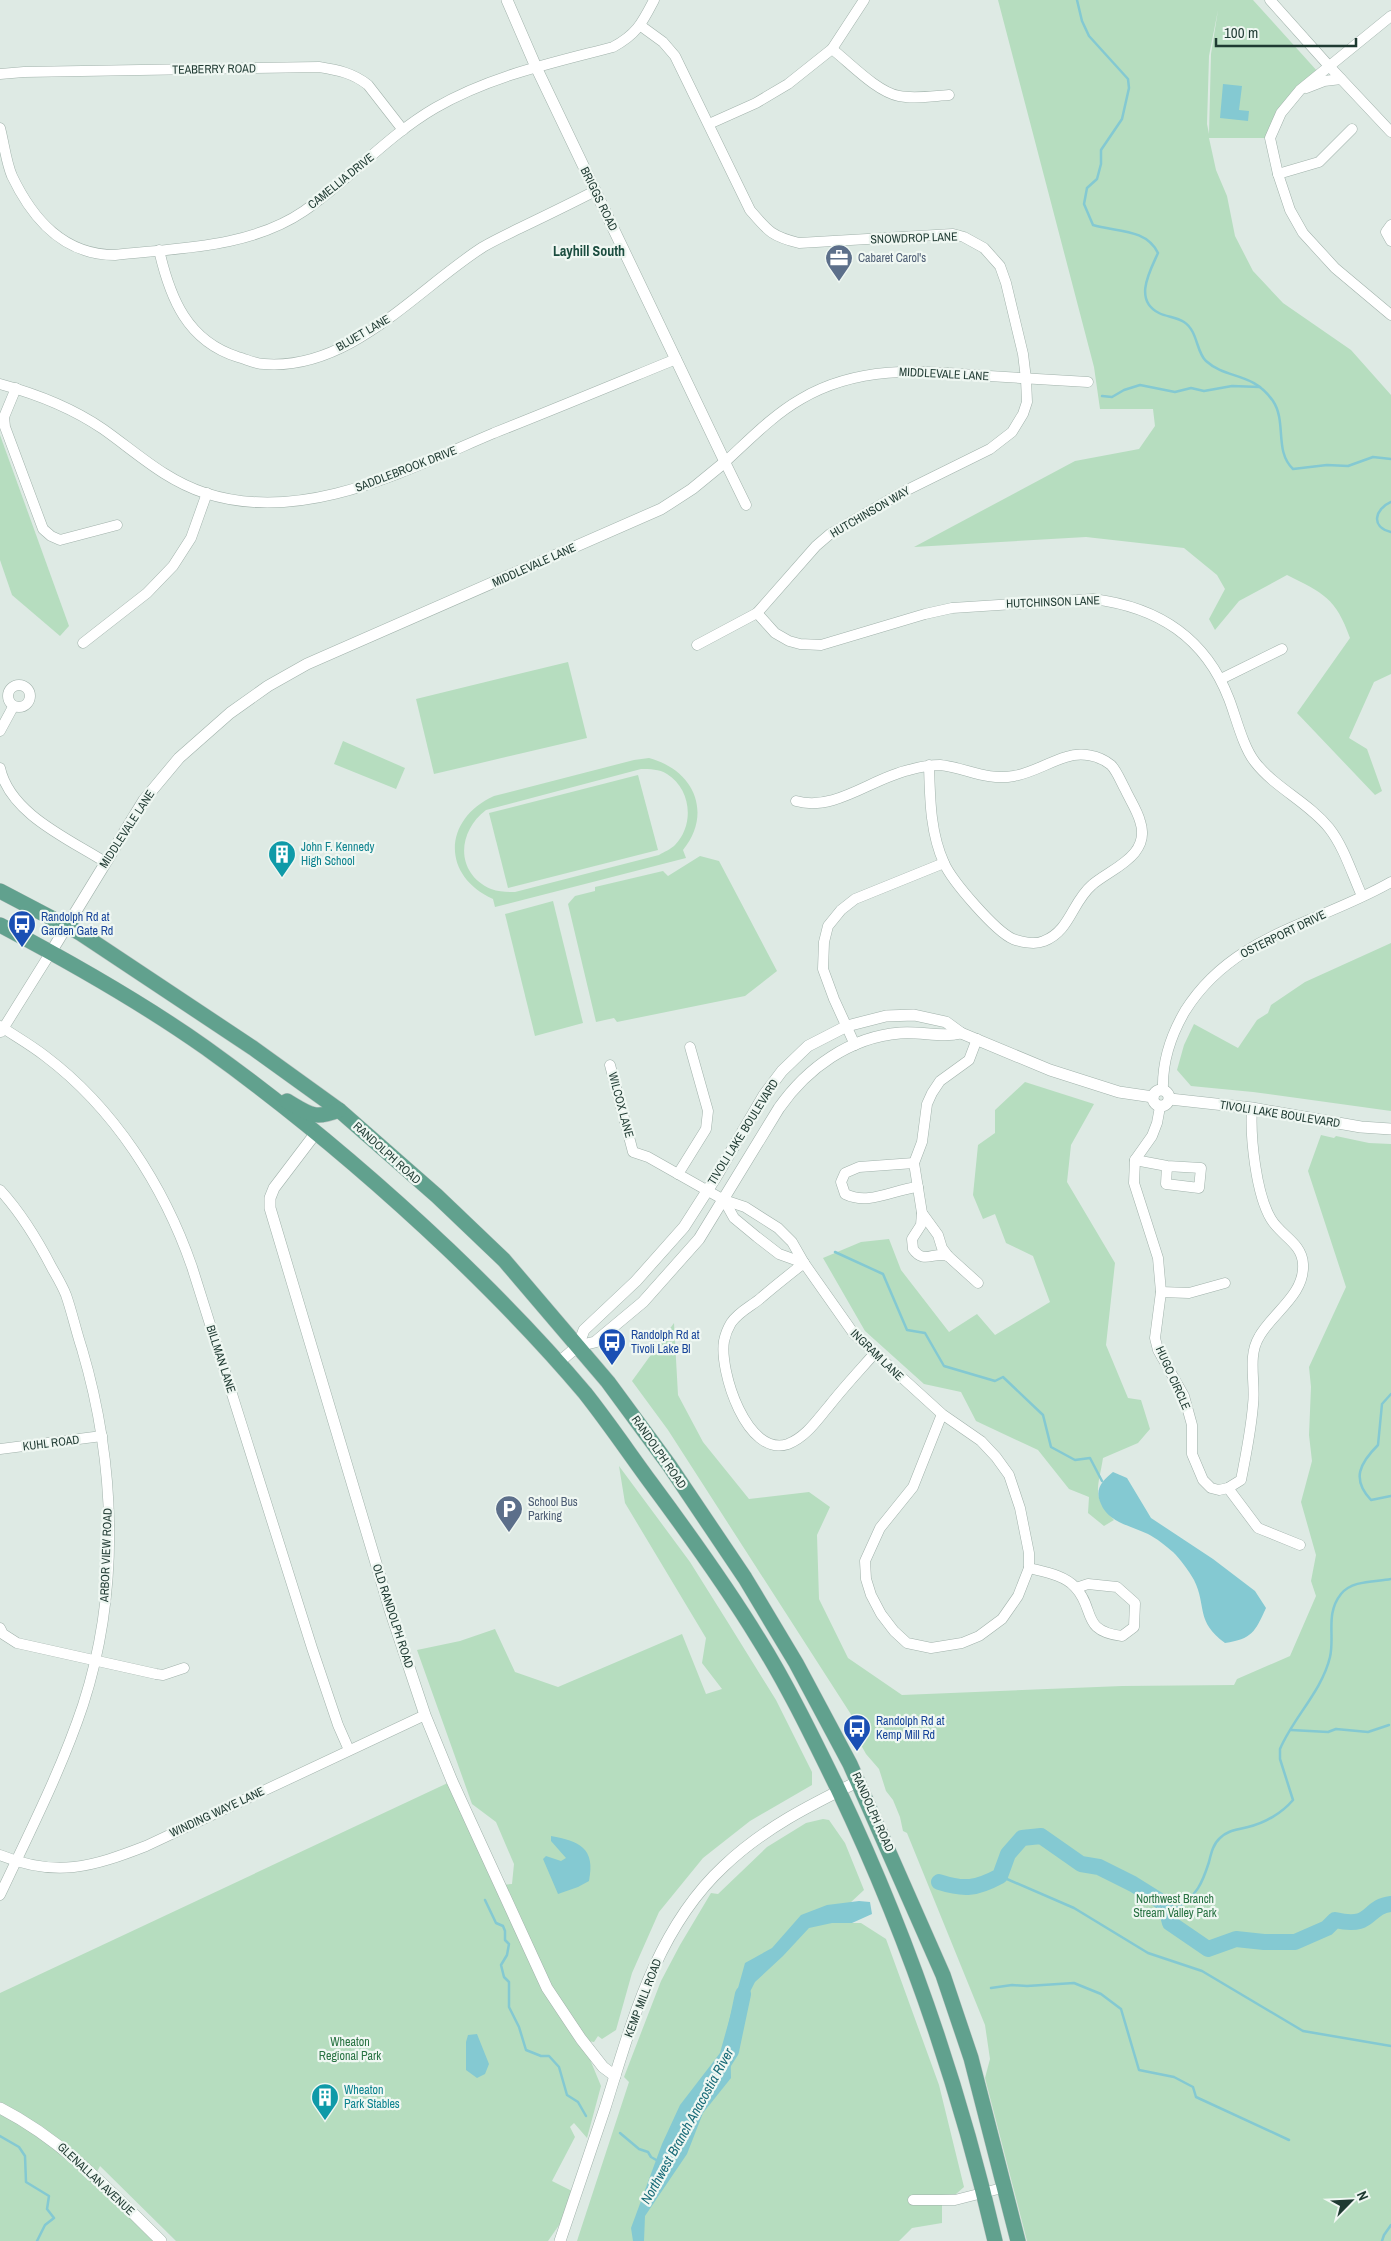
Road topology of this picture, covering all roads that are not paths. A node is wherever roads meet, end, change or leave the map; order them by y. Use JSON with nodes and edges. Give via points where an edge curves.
{"nodes":[{"id":1,"x":507,"y":0,"type":"edge"},
{"id":2,"x":654,"y":0,"type":"edge"},
{"id":3,"x":864,"y":0,"type":"edge"},
{"id":4,"x":1270,"y":0,"type":"edge"},
{"id":5,"x":1391,"y":16,"type":"edge"},
{"id":6,"x":641,"y":26,"type":"junction"},
{"id":7,"x":832,"y":49,"type":"junction"},
{"id":8,"x":1329,"y":66,"type":"junction"},
{"id":9,"x":536,"y":67,"type":"junction"},
{"id":10,"x":0,"y":74,"type":"edge"},
{"id":11,"x":1340,"y":79,"type":"junction"},
{"id":12,"x":1300,"y":90,"type":"junction"},
{"id":13,"x":949,"y":95,"type":"dead end"},
{"id":14,"x":709,"y":124,"type":"junction"},
{"id":15,"x":0,"y":128,"type":"edge"},
{"id":16,"x":1352,"y":129,"type":"dead end"},
{"id":17,"x":403,"y":130,"type":"junction"},
{"id":18,"x":1391,"y":132,"type":"edge"},
{"id":19,"x":1278,"y":174,"type":"junction"},
{"id":20,"x":596,"y":191,"type":"junction"},
{"id":21,"x":1391,"y":225,"type":"edge"},
{"id":22,"x":1391,"y":241,"type":"edge"},
{"id":23,"x":159,"y":250,"type":"junction"},
{"id":24,"x":1391,"y":314,"type":"edge"},
{"id":25,"x":676,"y":359,"type":"junction"},
{"id":26,"x":1026,"y":378,"type":"junction"},
{"id":27,"x":1088,"y":382,"type":"dead end"},
{"id":28,"x":0,"y":384,"type":"edge"},
{"id":29,"x":16,"y":388,"type":"junction"},
{"id":30,"x":725,"y":462,"type":"junction"},
{"id":31,"x":207,"y":493,"type":"junction"},
{"id":32,"x":746,"y":505,"type":"dead end"},
{"id":33,"x":117,"y":525,"type":"dead end"},
{"id":34,"x":757,"y":613,"type":"junction"},
{"id":35,"x":83,"y":643,"type":"dead end"},
{"id":36,"x":697,"y":645,"type":"dead end"},
{"id":37,"x":1282,"y":649,"type":"dead end"},
{"id":38,"x":1221,"y":679,"type":"junction"},
{"id":39,"x":13,"y":707,"type":"dead end"},
{"id":40,"x":0,"y":731,"type":"edge"},
{"id":41,"x":929,"y":765,"type":"junction"},
{"id":42,"x":0,"y":768,"type":"edge"},
{"id":43,"x":796,"y":801,"type":"dead end"},
{"id":44,"x":105,"y":862,"type":"junction"},
{"id":45,"x":944,"y":863,"type":"junction"},
{"id":46,"x":1391,"y":882,"type":"edge"},
{"id":47,"x":0,"y":891,"type":"edge"},
{"id":48,"x":1362,"y":896,"type":"junction"},
{"id":49,"x":0,"y":925,"type":"edge"},
{"id":50,"x":67,"y":926,"type":"junction"},
{"id":51,"x":51,"y":952,"type":"junction"},
{"id":52,"x":847,"y":1026,"type":"junction"},
{"id":53,"x":1,"y":1029,"type":"edge"},
{"id":54,"x":962,"y":1033,"type":"junction"},
{"id":55,"x":977,"y":1039,"type":"junction"},
{"id":56,"x":856,"y":1046,"type":"junction"},
{"id":57,"x":690,"y":1047,"type":"dead end"},
{"id":58,"x":610,"y":1065,"type":"dead end"},
{"id":59,"x":250,"y":1082,"type":"junction"},
{"id":60,"x":1161,"y":1098,"type":"junction"},
{"id":61,"x":1252,"y":1108,"type":"junction"},
{"id":62,"x":339,"y":1110,"type":"junction"},
{"id":63,"x":1391,"y":1129,"type":"edge"},
{"id":64,"x":315,"y":1134,"type":"junction"},
{"id":65,"x":1135,"y":1160,"type":"junction"},
{"id":66,"x":396,"y":1162,"type":"junction"},
{"id":67,"x":914,"y":1163,"type":"junction"},
{"id":68,"x":1167,"y":1166,"type":"dead end"},
{"id":69,"x":678,"y":1174,"type":"junction"},
{"id":70,"x":918,"y":1187,"type":"junction"},
{"id":71,"x":0,"y":1190,"type":"edge"},
{"id":72,"x":708,"y":1190,"type":"junction"},
{"id":73,"x":724,"y":1200,"type":"junction"},
{"id":74,"x":922,"y":1213,"type":"junction"},
{"id":75,"x":948,"y":1256,"type":"junction"},
{"id":76,"x":804,"y":1263,"type":"junction"},
{"id":77,"x":978,"y":1283,"type":"dead end"},
{"id":78,"x":1225,"y":1283,"type":"dead end"},
{"id":79,"x":1161,"y":1292,"type":"junction"},
{"id":80,"x":578,"y":1346,"type":"junction"},
{"id":81,"x":874,"y":1354,"type":"junction"},
{"id":82,"x":558,"y":1364,"type":"junction"},
{"id":83,"x":942,"y":1414,"type":"junction"},
{"id":84,"x":102,"y":1436,"type":"junction"},
{"id":85,"x":0,"y":1449,"type":"edge"},
{"id":86,"x":1228,"y":1488,"type":"junction"},
{"id":87,"x":1300,"y":1544,"type":"dead end"},
{"id":88,"x":1029,"y":1568,"type":"junction"},
{"id":89,"x":1076,"y":1588,"type":"junction"},
{"id":90,"x":0,"y":1628,"type":"edge"},
{"id":91,"x":94,"y":1661,"type":"junction"},
{"id":92,"x":184,"y":1668,"type":"dead end"},
{"id":93,"x":426,"y":1715,"type":"junction"},
{"id":94,"x":349,"y":1750,"type":"junction"},
{"id":95,"x":859,"y":1781,"type":"junction"},
{"id":96,"x":838,"y":1791,"type":"junction"},
{"id":97,"x":0,"y":1855,"type":"edge"},
{"id":98,"x":16,"y":1862,"type":"junction"},
{"id":99,"x":0,"y":1895,"type":"edge"},
{"id":100,"x":615,"y":2076,"type":"junction"},
{"id":101,"x":0,"y":2108,"type":"edge"},
{"id":102,"x":1006,"y":2187,"type":"junction"},
{"id":103,"x":984,"y":2194,"type":"junction"},
{"id":104,"x":913,"y":2200,"type":"dead end"},
{"id":105,"x":161,"y":2241,"type":"edge"},
{"id":106,"x":560,"y":2241,"type":"edge"},
{"id":107,"x":995,"y":2241,"type":"edge"},
{"id":108,"x":1018,"y":2241,"type":"edge"}],
"edges":[{"from":1,"to":9,"type":"street","name":"BRIGGS ROAD"},
{"from":2,"to":6,"type":"street","name":"CAMELLIA DRIVE"},
{"from":3,"to":7,"type":"street"},
{"from":4,"to":8,"type":"street"},
{"from":5,"to":8,"type":"street"},
{"from":6,"to":9,"type":"street","name":"CAMELLIA DRIVE","via":[[614,47]]},
{"from":6,"to":14,"type":"street","name":"SNOWDROP LANE","via":[[676,56]]},
{"from":7,"to":13,"type":"street","via":[[885,91],[897,96]]},
{"from":7,"to":14,"type":"street","via":[[788,84]]},
{"from":8,"to":11,"type":"street"},
{"from":8,"to":12,"type":"street"},
{"from":9,"to":17,"type":"street","name":"CAMELLIA DRIVE","via":[[466,92]]},
{"from":9,"to":20,"type":"street","name":"BRIGGS ROAD"},
{"from":10,"to":17,"type":"street","name":"TEABERRY ROAD","via":[[319,67],[345,71],[368,84]]},
{"from":11,"to":12,"type":"street"},
{"from":11,"to":18,"type":"street"},
{"from":12,"to":19,"type":"street","via":[[1281,113],[1270,138]]},
{"from":14,"to":26,"type":"street","name":"SNOWDROP LANE","via":[[750,210],[768,231],[778,237],[799,243],[953,234],[984,248],[1000,266],[1006,283]]},
{"from":15,"to":23,"type":"street","name":"CAMELLIA DRIVE","via":[[12,175],[34,214],[58,238],[97,255]]},
{"from":16,"to":19,"type":"street","via":[[1319,162]]},
{"from":17,"to":23,"type":"street","name":"CAMELLIA DRIVE","via":[[325,196],[279,225],[227,242]]},
{"from":19,"to":24,"type":"street","via":[[1290,210],[1313,246]]},
{"from":20,"to":23,"type":"street","name":"BLUET LANE","via":[[486,245],[382,324],[310,360],[292,364],[262,364],[228,354],[209,343],[177,308],[166,283]]},
{"from":20,"to":25,"type":"street","name":"BRIGGS ROAD"},
{"from":21,"to":22,"type":"street","via":[[1386,232]]},
{"from":25,"to":30,"type":"street","name":"BRIGGS ROAD"},
{"from":25,"to":31,"type":"street","name":"SADDLEBROOK DRIVE","via":[[349,491],[284,502],[244,500]]},
{"from":26,"to":27,"type":"street","name":"MIDDLEVALE LANE"},
{"from":26,"to":30,"type":"street","name":"MIDDLEVALE LANE","via":[[925,371],[858,376],[800,399],[777,415]]},
{"from":26,"to":34,"type":"street","name":"HUTCHINSON WAY","via":[[1027,402],[1023,414],[1005,439],[830,534]]},
{"from":28,"to":29,"type":"street","name":"SADDLEBROOK DRIVE"},
{"from":29,"to":31,"type":"street","name":"SADDLEBROOK DRIVE","via":[[75,412],[160,472]]},
{"from":29,"to":33,"type":"street","via":[[4,417],[5,427],[43,529],[60,540]]},
{"from":30,"to":32,"type":"street","name":"BRIGGS ROAD"},
{"from":30,"to":44,"type":"street","name":"MIDDLEVALE LANE","via":[[692,489],[661,508],[307,664],[268,686],[222,719],[179,758],[144,800]]},
{"from":31,"to":35,"type":"street","via":[[191,538],[173,566],[147,593]]},
{"from":34,"to":36,"type":"street","name":"HUTCHINSON WAY"},
{"from":34,"to":38,"type":"street","name":"HUTCHINSON LANE","via":[[775,633],[789,641],[821,645],[952,608],[1093,599],[1116,602],[1170,623],[1187,636]]},
{"from":37,"to":38,"type":"street"},
{"from":38,"to":48,"type":"street","name":"HUTCHINSON LANE","via":[[1252,758],[1261,771],[1329,828]]},
{"from":39,"to":40,"type":"street"},
{"from":41,"to":43,"type":"street","via":[[906,770],[831,801],[809,804]]},
{"from":41,"to":45,"type":"street","via":[[931,819]]},
{"from":41,"to":45,"type":"street","via":[[998,778],[1017,776],[1067,756],[1086,754],[1112,766],[1142,826],[1140,845],[1125,864],[1087,889],[1064,926],[1042,942],[1022,942],[1011,938],[961,889]]},
{"from":42,"to":44,"type":"street","via":[[9,792],[30,815]]},
{"from":44,"to":50,"type":"street","name":"MIDDLEVALE LANE"},
{"from":45,"to":52,"type":"street","via":[[855,899],[828,926],[823,969]]},
{"from":46,"to":48,"type":"street","name":"OSTERPORT DRIVE"},
{"from":47,"to":50,"type":"main road","name":"RANDOLPH ROAD"},
{"from":48,"to":60,"type":"street","name":"OSTERPORT DRIVE","via":[[1251,947],[1214,974],[1194,996],[1177,1024],[1168,1048]]},
{"from":49,"to":51,"type":"main road","name":"RANDOLPH ROAD"},
{"from":50,"to":51,"type":"street","name":"MIDDLEVALE LANE"},
{"from":50,"to":62,"type":"main road","name":"RANDOLPH ROAD","via":[[192,1006]]},
{"from":51,"to":53,"type":"street"},
{"from":51,"to":59,"type":"main road","name":"RANDOLPH ROAD","via":[[160,1017]]},
{"from":52,"to":54,"type":"street","name":"TIVOLI LAKE BOULEVARD","via":[[886,1016],[914,1015],[946,1022]]},
{"from":52,"to":56,"type":"street"},
{"from":52,"to":72,"type":"street","name":"TIVOLI LAKE BOULEVARD","via":[[808,1046],[782,1071],[764,1095]]},
{"from":53,"to":94,"type":"street","name":"BILLMAN LANE","via":[[45,1056],[93,1100],[132,1148],[166,1201],[192,1267],[315,1657]]},
{"from":54,"to":55,"type":"street","name":"TIVOLI LAKE BOULEVARD"},
{"from":54,"to":56,"type":"street","name":"TIVOLI LAKE BOULEVARD","via":[[898,1033]]},
{"from":55,"to":60,"type":"street","name":"TIVOLI LAKE BOULEVARD","via":[[1096,1086]]},
{"from":55,"to":67,"type":"street","via":[[969,1060],[940,1081],[926,1104],[922,1142]]},
{"from":56,"to":73,"type":"street","name":"TIVOLI LAKE BOULEVARD","via":[[814,1068],[793,1088]]},
{"from":57,"to":69,"type":"street","via":[[708,1111],[706,1129]]},
{"from":58,"to":69,"type":"street","name":"WILCOX LANE","via":[[633,1152]]},
{"from":59,"to":62,"type":"main road","via":[[313,1115],[324,1116]]},
{"from":59,"to":64,"type":"main road","name":"RANDOLPH ROAD"},
{"from":60,"to":61,"type":"street","name":"TIVOLI LAKE BOULEVARD"},
{"from":60,"to":65,"type":"street","via":[[1152,1136]]},
{"from":61,"to":63,"type":"street","name":"TIVOLI LAKE BOULEVARD"},
{"from":61,"to":86,"type":"street","via":[[1252,1142],[1264,1201],[1272,1220],[1299,1248],[1304,1265],[1298,1289],[1255,1346],[1254,1403],[1241,1480]]},
{"from":62,"to":66,"type":"main road","name":"RANDOLPH ROAD"},
{"from":64,"to":66,"type":"main road","via":[[329,1122],[340,1124]]},
{"from":64,"to":82,"type":"main road","name":"RANDOLPH ROAD","via":[[439,1241],[509,1309]]},
{"from":64,"to":93,"type":"street","name":"OLD RANDOLPH ROAD","via":[[274,1188],[270,1208],[387,1600]]},
{"from":65,"to":68,"type":"street"},
{"from":65,"to":79,"type":"street","name":"HUGO CIRCLE","via":[[1134,1183],[1158,1258]]},
{"from":66,"to":80,"type":"main road","name":"RANDOLPH ROAD","via":[[504,1260]]},
{"from":67,"to":70,"type":"street"},
{"from":67,"to":70,"type":"street","via":[[859,1167],[845,1173],[841,1182],[846,1194],[854,1198],[873,1198]]},
{"from":69,"to":72,"type":"street","name":"WILCOX LANE"},
{"from":70,"to":74,"type":"street"},
{"from":71,"to":84,"type":"street","name":"ARBOR VIEW ROAD","via":[[35,1234],[65,1293],[88,1369]]},
{"from":72,"to":73,"type":"street","name":"INGRAM LANE"},
{"from":72,"to":80,"type":"street","name":"TIVOLI LAKE BOULEVARD","via":[[684,1227],[655,1260],[584,1330]]},
{"from":73,"to":76,"type":"street","name":"INGRAM LANE","via":[[734,1218],[757,1237],[779,1254]]},
{"from":73,"to":76,"type":"street","name":"INGRAM LANE","via":[[745,1207],[778,1228],[792,1242]]},
{"from":73,"to":80,"type":"street","name":"TIVOLI LAKE BOULEVARD","via":[[699,1239],[643,1302],[595,1342]]},
{"from":74,"to":75,"type":"street","via":[[936,1231]]},
{"from":74,"to":75,"type":"street","via":[[921,1225],[912,1239],[913,1249],[922,1258]]},
{"from":75,"to":77,"type":"street"},
{"from":76,"to":81,"type":"street","name":"INGRAM LANE","via":[[854,1334]]},
{"from":76,"to":81,"type":"street","via":[[746,1307],[732,1322],[724,1340],[727,1383],[748,1424],[772,1446],[799,1439]]},
{"from":78,"to":79,"type":"street","via":[[1189,1292]]},
{"from":79,"to":86,"type":"street","name":"HUGO CIRCLE","via":[[1155,1338],[1158,1350],[1184,1396],[1192,1425],[1192,1454],[1197,1469],[1211,1488]]},
{"from":80,"to":82,"type":"street","name":"TIVOLI LAKE BOULEVARD"},
{"from":80,"to":95,"type":"main road","name":"RANDOLPH ROAD","via":[[642,1426],[745,1578],[796,1663]]},
{"from":81,"to":83,"type":"street","name":"INGRAM LANE"},
{"from":82,"to":96,"type":"main road","name":"RANDOLPH ROAD","via":[[602,1415],[689,1534],[759,1640],[798,1708]]},
{"from":83,"to":88,"type":"street","name":"INGRAM LANE","via":[[981,1441],[1009,1475],[1020,1508]]},
{"from":83,"to":88,"type":"street","via":[[913,1486],[880,1528],[865,1561],[866,1579],[881,1614],[894,1631],[916,1646],[931,1648],[962,1644],[1002,1620],[1018,1596]]},
{"from":84,"to":85,"type":"street","name":"KUHL ROAD"},
{"from":84,"to":91,"type":"street","name":"ARBOR VIEW ROAD","via":[[110,1522],[105,1608]]},
{"from":86,"to":87,"type":"street","via":[[1258,1528]]},
{"from":88,"to":89,"type":"street","via":[[1054,1575]]},
{"from":89,"to":89,"type":"street","via":[[1088,1584],[1117,1587],[1135,1603],[1134,1627],[1122,1636],[1106,1634],[1092,1623]]},
{"from":90,"to":91,"type":"street","via":[[3,1634],[17,1643]]},
{"from":91,"to":92,"type":"street","via":[[163,1675]]},
{"from":91,"to":98,"type":"street","name":"ARBOR VIEW ROAD","via":[[64,1758]]},
{"from":93,"to":94,"type":"street","name":"WINDING WAYE LANE"},
{"from":93,"to":100,"type":"street","name":"OLD RANDOLPH ROAD","via":[[456,1790],[547,1988],[581,2039],[603,2067]]},
{"from":94,"to":98,"type":"street","name":"WINDING WAYE LANE","via":[[146,1846],[109,1860],[59,1869]]},
{"from":95,"to":96,"type":"street","name":"KEMP MILL ROAD"},
{"from":95,"to":102,"type":"main road","name":"RANDOLPH ROAD","via":[[943,1975],[971,2058]]},
{"from":96,"to":100,"type":"street","name":"KEMP MILL ROAD","via":[[758,1836],[723,1866],[698,1894],[678,1922],[651,1972]]},
{"from":96,"to":103,"type":"main road","name":"RANDOLPH ROAD","via":[[864,1845],[931,2013]]},
{"from":97,"to":98,"type":"street","name":"WINDING WAYE LANE"},
{"from":98,"to":99,"type":"street","name":"ARBOR VIEW ROAD"},
{"from":100,"to":106,"type":"street","name":"KEMP MILL ROAD"},
{"from":101,"to":105,"type":"street","name":"GLENALLAN AVENUE","via":[[24,2120],[84,2166]]},
{"from":102,"to":103,"type":"street"},
{"from":102,"to":108,"type":"main road","name":"RANDOLPH ROAD"},
{"from":103,"to":104,"type":"street","via":[[955,2200]]},
{"from":103,"to":107,"type":"main road","name":"RANDOLPH ROAD"}]}
